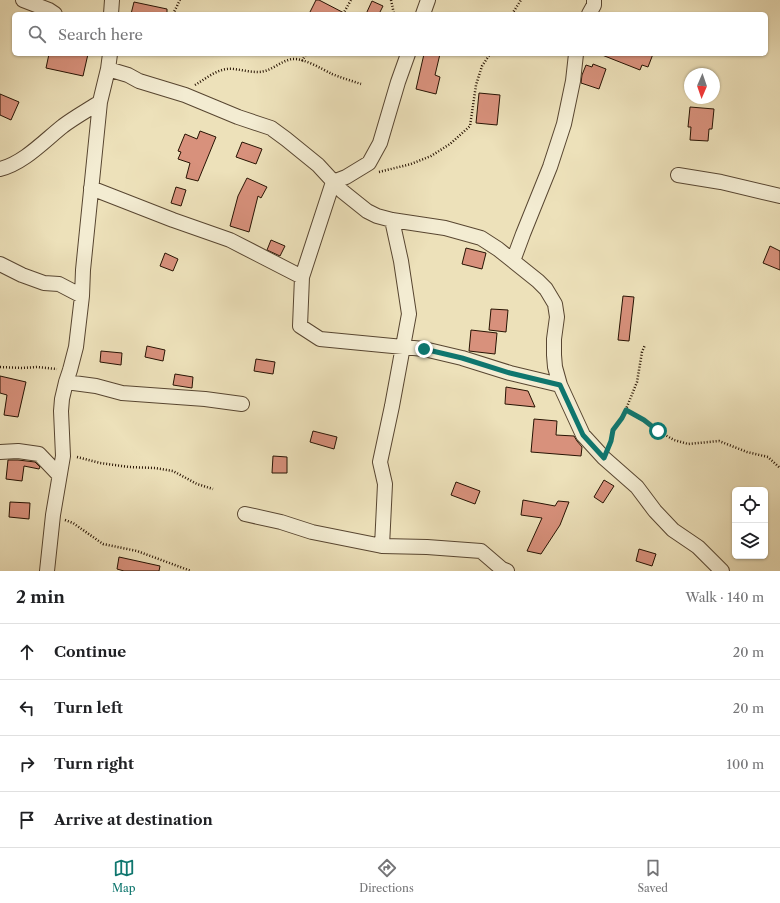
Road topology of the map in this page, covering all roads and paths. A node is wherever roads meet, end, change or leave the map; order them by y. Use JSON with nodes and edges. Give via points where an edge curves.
{"nodes":[{"id":1,"x":23,"y":0,"type":"edge"},
{"id":2,"x":112,"y":0,"type":"edge"},
{"id":3,"x":180,"y":0,"type":"edge"},
{"id":4,"x":351,"y":0,"type":"edge"},
{"id":5,"x":391,"y":0,"type":"edge"},
{"id":6,"x":428,"y":0,"type":"edge"},
{"id":7,"x":521,"y":0,"type":"edge"},
{"id":8,"x":594,"y":0,"type":"edge"},
{"id":9,"x":51,"y":12,"type":"edge"},
{"id":10,"x":111,"y":12,"type":"edge"},
{"id":11,"x":174,"y":12,"type":"edge"},
{"id":12,"x":344,"y":12,"type":"edge"},
{"id":13,"x":394,"y":12,"type":"edge"},
{"id":14,"x":424,"y":12,"type":"edge"},
{"id":15,"x":513,"y":12,"type":"edge"},
{"id":16,"x":590,"y":12,"type":"edge"},
{"id":17,"x":305,"y":56,"type":"edge"},
{"id":18,"x":407,"y":56,"type":"edge"},
{"id":19,"x":489,"y":56,"type":"edge"},
{"id":20,"x":576,"y":56,"type":"edge"},
{"id":21,"x":108,"y":59,"type":"edge"},
{"id":22,"x":302,"y":61,"type":"junction"},
{"id":23,"x":361,"y":84,"type":"dead end"},
{"id":24,"x":180,"y":93,"type":"junction"},
{"id":25,"x":100,"y":102,"type":"junction"},
{"id":26,"x":0,"y":170,"type":"edge"},
{"id":27,"x":377,"y":172,"type":"dead end"},
{"id":28,"x":678,"y":175,"type":"dead end"},
{"id":29,"x":333,"y":182,"type":"junction"},
{"id":30,"x":91,"y":188,"type":"junction"},
{"id":31,"x":780,"y":196,"type":"edge"},
{"id":32,"x":392,"y":220,"type":"junction"},
{"id":33,"x":513,"y":262,"type":"junction"},
{"id":34,"x":0,"y":264,"type":"edge"},
{"id":35,"x":302,"y":277,"type":"junction"},
{"id":36,"x":82,"y":296,"type":"junction"},
{"id":37,"x":645,"y":346,"type":"dead end"},
{"id":38,"x":403,"y":347,"type":"junction"},
{"id":39,"x":0,"y":367,"type":"edge"},
{"id":40,"x":68,"y":376,"type":"junction"},
{"id":41,"x":560,"y":385,"type":"junction"},
{"id":42,"x":242,"y":404,"type":"dead end"},
{"id":43,"x":626,"y":410,"type":"junction"},
{"id":44,"x":0,"y":452,"type":"edge"},
{"id":45,"x":604,"y":458,"type":"junction"},
{"id":46,"x":780,"y":468,"type":"edge"},
{"id":47,"x":60,"y":471,"type":"junction"},
{"id":48,"x":213,"y":489,"type":"dead end"},
{"id":49,"x":245,"y":514,"type":"dead end"},
{"id":50,"x":53,"y":515,"type":"junction"},
{"id":51,"x":382,"y":546,"type":"junction"},
{"id":52,"x":47,"y":571,"type":"edge"},
{"id":53,"x":191,"y":571,"type":"edge"},
{"id":54,"x":507,"y":571,"type":"edge"},
{"id":55,"x":722,"y":571,"type":"edge"}],
"edges":[{"from":1,"to":9,"type":"street"},
{"from":2,"to":10,"type":"street"},
{"from":3,"to":11,"type":"path"},
{"from":4,"to":12,"type":"path"},
{"from":5,"to":13,"type":"path"},
{"from":6,"to":14,"type":"street"},
{"from":7,"to":15,"type":"path"},
{"from":8,"to":16,"type":"street"},
{"from":17,"to":22,"type":"path"},
{"from":18,"to":29,"type":"street","via":[[380,143],[369,163]]},
{"from":19,"to":27,"type":"path","via":[[482,66],[478,80],[470,126],[450,144],[431,156]]},
{"from":20,"to":33,"type":"street","via":[[564,124]]},
{"from":21,"to":24,"type":"street","via":[[128,75]]},
{"from":21,"to":25,"type":"street"},
{"from":22,"to":23,"type":"path"},
{"from":22,"to":24,"type":"path","via":[[293,59],[268,71],[233,68],[223,70]]},
{"from":24,"to":29,"type":"street","via":[[271,128],[318,165]]},
{"from":25,"to":26,"type":"street","via":[[64,125],[21,160]]},
{"from":25,"to":30,"type":"street"},
{"from":28,"to":31,"type":"street"},
{"from":29,"to":32,"type":"street","via":[[367,211]]},
{"from":29,"to":35,"type":"street"},
{"from":30,"to":35,"type":"street","via":[[230,240]]},
{"from":30,"to":36,"type":"street"},
{"from":32,"to":33,"type":"street","via":[[445,228],[481,238]]},
{"from":32,"to":38,"type":"street","via":[[409,314]]},
{"from":33,"to":41,"type":"street","via":[[538,281],[555,304],[557,317],[554,355]]},
{"from":34,"to":36,"type":"street","via":[[44,283],[59,284]]},
{"from":35,"to":38,"type":"street","via":[[300,326],[320,339]]},
{"from":36,"to":40,"type":"street","via":[[76,348]]},
{"from":37,"to":43,"type":"path","via":[[637,382]]},
{"from":38,"to":41,"type":"street","via":[[462,358]]},
{"from":38,"to":51,"type":"street","via":[[380,462],[385,484]]},
{"from":39,"to":40,"type":"path","via":[[37,367]]},
{"from":40,"to":42,"type":"street","via":[[122,393]]},
{"from":40,"to":47,"type":"street","via":[[60,411],[63,456]]},
{"from":41,"to":45,"type":"street","via":[[583,435]]},
{"from":43,"to":45,"type":"path","via":[[613,430]]},
{"from":43,"to":46,"type":"path","via":[[674,440],[688,444],[719,441],[768,457]]},
{"from":44,"to":47,"type":"street","via":[[39,454]]},
{"from":45,"to":55,"type":"street","via":[[637,487],[673,530],[698,547]]},
{"from":47,"to":48,"type":"path","via":[[70,456],[80,457],[129,468],[173,471],[197,484]]},
{"from":47,"to":50,"type":"street"},
{"from":49,"to":51,"type":"street","via":[[312,532]]},
{"from":50,"to":52,"type":"street"},
{"from":50,"to":53,"type":"path","via":[[73,523],[103,544],[137,551]]},
{"from":51,"to":54,"type":"street","via":[[481,551]]}]}
